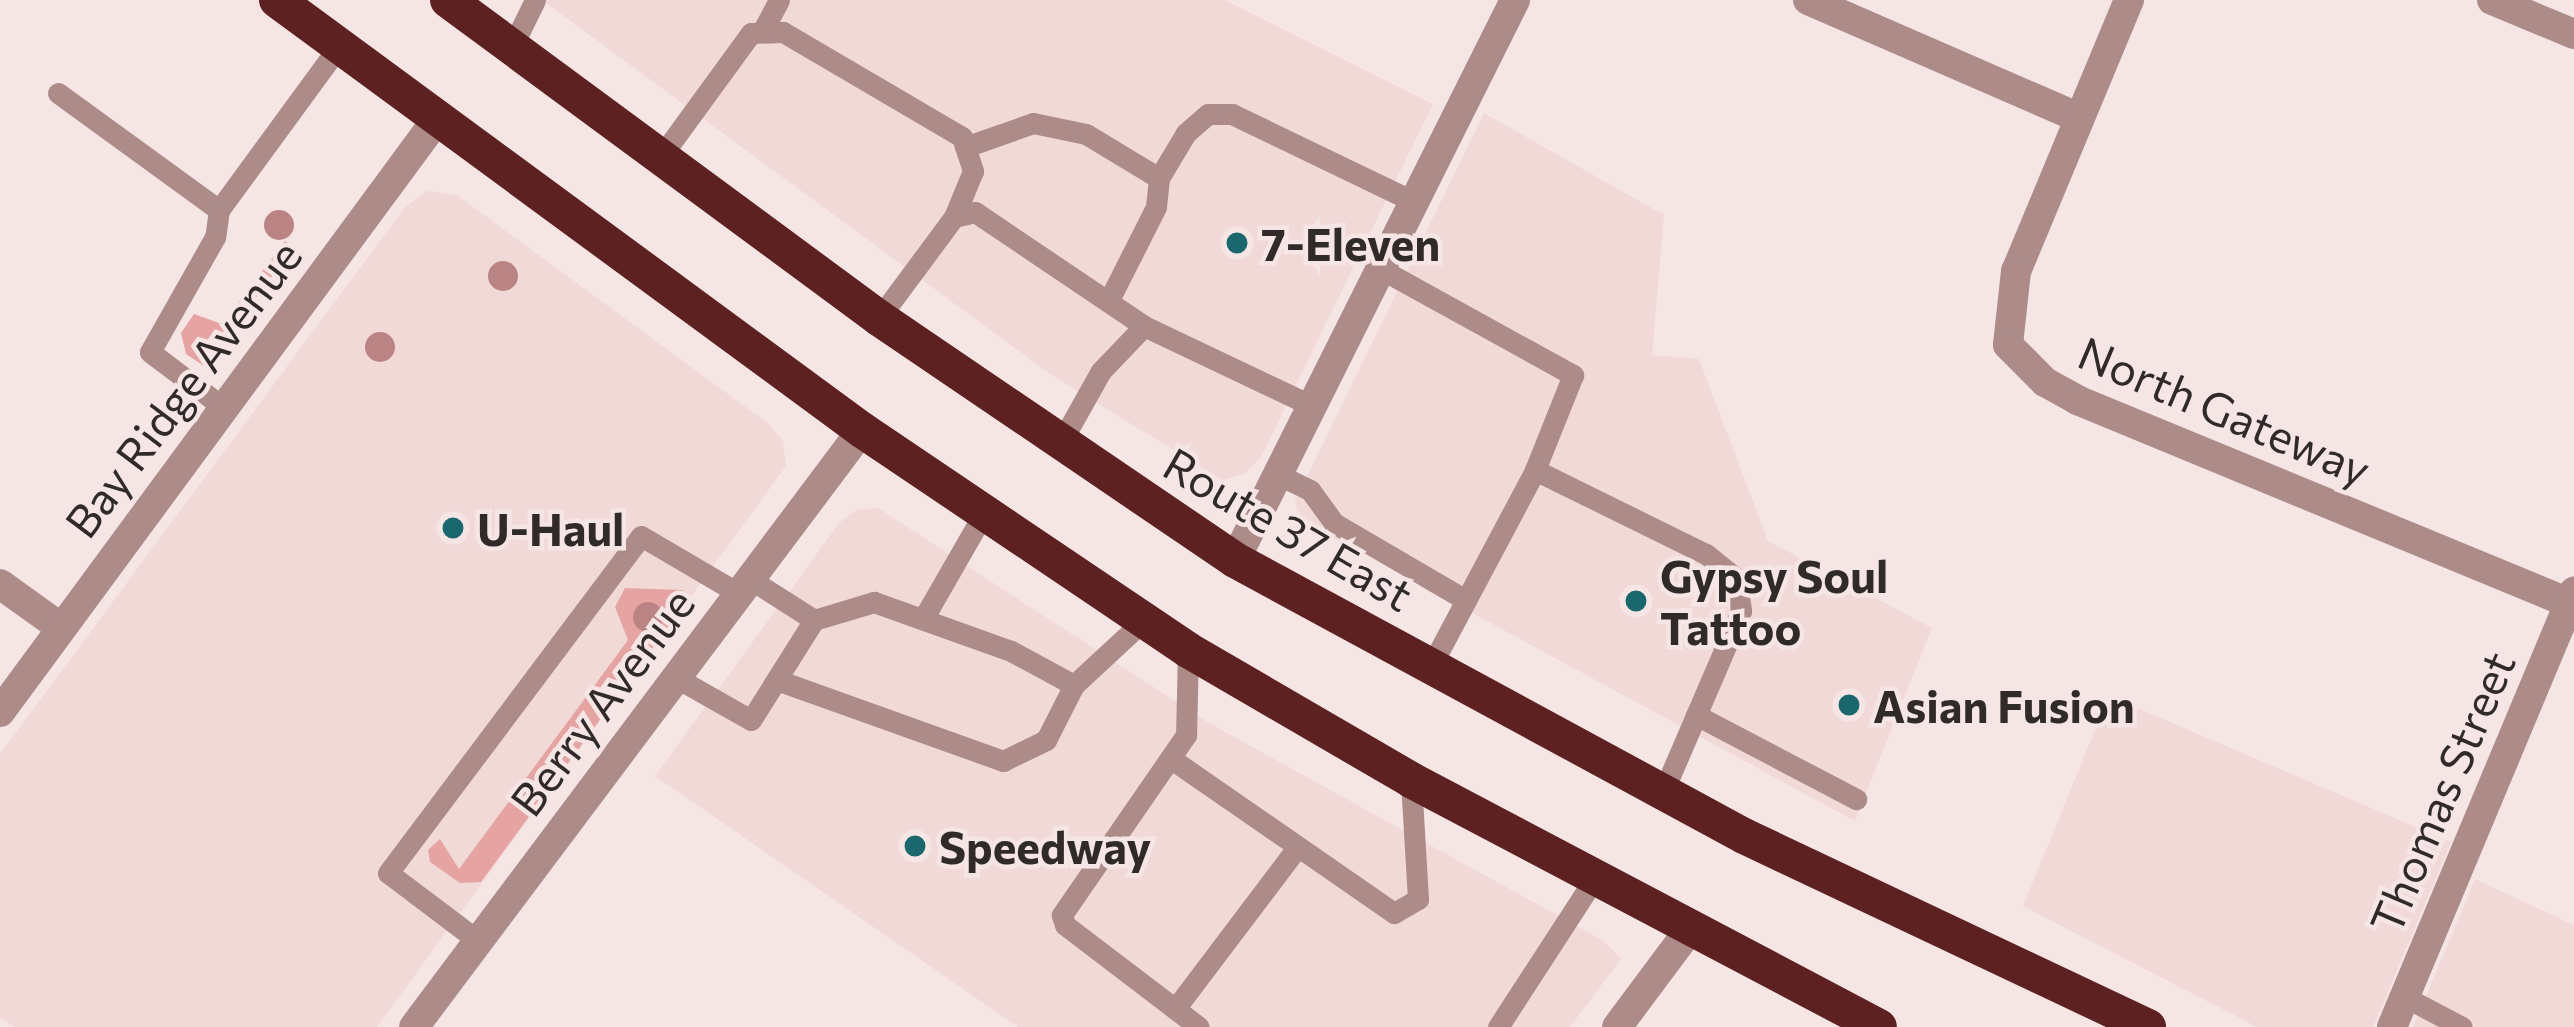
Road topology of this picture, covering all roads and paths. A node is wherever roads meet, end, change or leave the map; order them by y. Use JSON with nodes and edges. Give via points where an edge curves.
{"nodes":[{"id":1,"x":277,"y":0,"type":"edge"},
{"id":2,"x":448,"y":0,"type":"edge"},
{"id":3,"x":535,"y":0,"type":"edge"},
{"id":4,"x":779,"y":0,"type":"edge"},
{"id":5,"x":1515,"y":0,"type":"edge"},
{"id":6,"x":1808,"y":0,"type":"edge"},
{"id":7,"x":2129,"y":0,"type":"edge"},
{"id":8,"x":2492,"y":0,"type":"edge"},
{"id":9,"x":762,"y":32,"type":"junction"},
{"id":10,"x":2574,"y":34,"type":"edge"},
{"id":11,"x":339,"y":46,"type":"junction"},
{"id":12,"x":512,"y":47,"type":"junction"},
{"id":13,"x":58,"y":93,"type":"dead end"},
{"id":14,"x":2078,"y":117,"type":"junction"},
{"id":15,"x":438,"y":118,"type":"junction"},
{"id":16,"x":965,"y":147,"type":"junction"},
{"id":17,"x":662,"y":155,"type":"junction"},
{"id":18,"x":1159,"y":178,"type":"junction"},
{"id":19,"x":1413,"y":201,"type":"junction"},
{"id":20,"x":219,"y":210,"type":"junction"},
{"id":21,"x":954,"y":217,"type":"junction"},
{"id":22,"x":1379,"y":268,"type":"junction"},
{"id":23,"x":1108,"y":302,"type":"junction"},
{"id":24,"x":879,"y":317,"type":"junction"},
{"id":25,"x":1144,"y":326,"type":"junction"},
{"id":26,"x":1310,"y":405,"type":"junction"},
{"id":27,"x":223,"y":407,"type":"junction"},
{"id":28,"x":862,"y":430,"type":"junction"},
{"id":29,"x":1060,"y":444,"type":"junction"},
{"id":30,"x":1535,"y":470,"type":"junction"},
{"id":31,"x":1277,"y":474,"type":"junction"},
{"id":32,"x":985,"y":511,"type":"junction"},
{"id":33,"x":1235,"y":560,"type":"junction"},
{"id":34,"x":0,"y":584,"type":"edge"},
{"id":35,"x":744,"y":586,"type":"junction"},
{"id":36,"x":2572,"y":600,"type":"edge"},
{"id":37,"x":1466,"y":601,"type":"junction"},
{"id":38,"x":923,"y":619,"type":"junction"},
{"id":39,"x":814,"y":620,"type":"junction"},
{"id":40,"x":1143,"y":621,"type":"junction"},
{"id":41,"x":60,"y":627,"type":"junction"},
{"id":42,"x":1188,"y":650,"type":"junction"},
{"id":43,"x":1431,"y":666,"type":"junction"},
{"id":44,"x":675,"y":677,"type":"junction"},
{"id":45,"x":777,"y":680,"type":"junction"},
{"id":46,"x":1074,"y":685,"type":"junction"},
{"id":47,"x":0,"y":712,"type":"edge"},
{"id":48,"x":1696,"y":715,"type":"junction"},
{"id":49,"x":1173,"y":760,"type":"junction"},
{"id":50,"x":1411,"y":780,"type":"junction"},
{"id":51,"x":1663,"y":792,"type":"junction"},
{"id":52,"x":1856,"y":799,"type":"dead end"},
{"id":53,"x":1296,"y":849,"type":"junction"},
{"id":54,"x":1594,"y":879,"type":"junction"},
{"id":55,"x":1690,"y":929,"type":"junction"},
{"id":56,"x":477,"y":940,"type":"junction"},
{"id":57,"x":2405,"y":997,"type":"junction"},
{"id":58,"x":1175,"y":1009,"type":"junction"},
{"id":59,"x":1502,"y":1018,"type":"edge"},
{"id":60,"x":415,"y":1027,"type":"edge"},
{"id":61,"x":1199,"y":1027,"type":"edge"},
{"id":62,"x":1487,"y":1027,"type":"edge"},
{"id":63,"x":1617,"y":1027,"type":"edge"},
{"id":64,"x":1879,"y":1027,"type":"edge"},
{"id":65,"x":2148,"y":1027,"type":"edge"},
{"id":66,"x":2392,"y":1027,"type":"edge"},
{"id":67,"x":2462,"y":1027,"type":"edge"}],
"edges":[{"from":1,"to":11,"type":"highway"},
{"from":2,"to":12,"type":"highway","name":"Route 37 East"},
{"from":3,"to":12,"type":"lane"},
{"from":4,"to":9,"type":"lane"},
{"from":5,"to":19,"type":"street"},
{"from":6,"to":14,"type":"street"},
{"from":7,"to":14,"type":"street","name":"North Gateway"},
{"from":8,"to":10,"type":"street"},
{"from":9,"to":16,"type":"lane","via":[[783,32],[962,137]]},
{"from":9,"to":17,"type":"lane","via":[[751,33]]},
{"from":11,"to":15,"type":"highway"},
{"from":11,"to":20,"type":"lane"},
{"from":12,"to":17,"type":"highway","name":"Route 37 East"},
{"from":13,"to":20,"type":"lane"},
{"from":14,"to":36,"type":"street","name":"North Gateway","via":[[2006,311],[2008,345],[2045,382]]},
{"from":15,"to":27,"type":"street","name":"Bay Ridge Avenue"},
{"from":15,"to":28,"type":"highway"},
{"from":16,"to":18,"type":"lane","via":[[1033,123],[1086,134]]},
{"from":16,"to":21,"type":"lane","via":[[973,171]]},
{"from":17,"to":24,"type":"highway","name":"Route 37 East"},
{"from":18,"to":19,"type":"lane","via":[[1186,133],[1208,114],[1232,113]]},
{"from":18,"to":23,"type":"lane","via":[[1156,207]]},
{"from":19,"to":22,"type":"street"},
{"from":20,"to":27,"type":"lane","via":[[215,236],[150,352]]},
{"from":21,"to":23,"type":"lane","via":[[975,212]]},
{"from":21,"to":24,"type":"lane"},
{"from":22,"to":26,"type":"street"},
{"from":22,"to":30,"type":"lane","via":[[1573,375]]},
{"from":23,"to":25,"type":"lane"},
{"from":24,"to":29,"type":"highway","name":"Route 37 East"},
{"from":25,"to":26,"type":"lane"},
{"from":25,"to":29,"type":"lane","via":[[1101,371]]},
{"from":26,"to":31,"type":"street"},
{"from":27,"to":41,"type":"street","name":"Bay Ridge Avenue"},
{"from":28,"to":32,"type":"highway"},
{"from":28,"to":35,"type":"street","name":"Berry Avenue"},
{"from":29,"to":33,"type":"highway","name":"Route 37 East"},
{"from":30,"to":37,"type":"lane"},
{"from":30,"to":48,"type":"lane","via":[[1706,554],[1736,578],[1741,611]]},
{"from":31,"to":33,"type":"street"},
{"from":31,"to":37,"type":"lane","via":[[1310,490],[1334,523]]},
{"from":32,"to":38,"type":"lane"},
{"from":32,"to":40,"type":"highway"},
{"from":33,"to":43,"type":"highway","name":"Route 37 East"},
{"from":34,"to":41,"type":"street"},
{"from":35,"to":39,"type":"lane"},
{"from":35,"to":44,"type":"street","name":"Berry Avenue"},
{"from":35,"to":56,"type":"lane","via":[[641,536],[388,873]]},
{"from":36,"to":57,"type":"street","name":"Thomas Street"},
{"from":37,"to":43,"type":"lane"},
{"from":38,"to":39,"type":"lane","via":[[874,602]]},
{"from":38,"to":46,"type":"lane"},
{"from":39,"to":45,"type":"lane"},
{"from":40,"to":42,"type":"highway"},
{"from":40,"to":46,"type":"lane"},
{"from":41,"to":47,"type":"street","name":"Bay Ridge Avenue"},
{"from":42,"to":49,"type":"lane","via":[[1186,735]]},
{"from":42,"to":50,"type":"highway"},
{"from":43,"to":51,"type":"highway","name":"Route 37 East"},
{"from":44,"to":45,"type":"lane","via":[[752,720]]},
{"from":44,"to":56,"type":"street","name":"Berry Avenue"},
{"from":45,"to":46,"type":"lane","via":[[1003,761],[1046,740]]},
{"from":48,"to":51,"type":"lane"},
{"from":48,"to":52,"type":"lane"},
{"from":49,"to":53,"type":"lane"},
{"from":49,"to":58,"type":"lane","via":[[1062,915]]},
{"from":50,"to":53,"type":"lane","via":[[1418,899],[1394,913],[1377,908]]},
{"from":50,"to":54,"type":"highway"},
{"from":51,"to":65,"type":"highway","name":"Route 37 East"},
{"from":53,"to":58,"type":"lane"},
{"from":54,"to":55,"type":"highway"},
{"from":54,"to":59,"type":"lane"},
{"from":55,"to":63,"type":"street"},
{"from":55,"to":64,"type":"highway"},
{"from":56,"to":60,"type":"street","name":"Berry Avenue"},
{"from":57,"to":66,"type":"street","name":"Thomas Street"},
{"from":57,"to":67,"type":"lane"},
{"from":58,"to":61,"type":"lane"},
{"from":59,"to":62,"type":"lane"}]}
